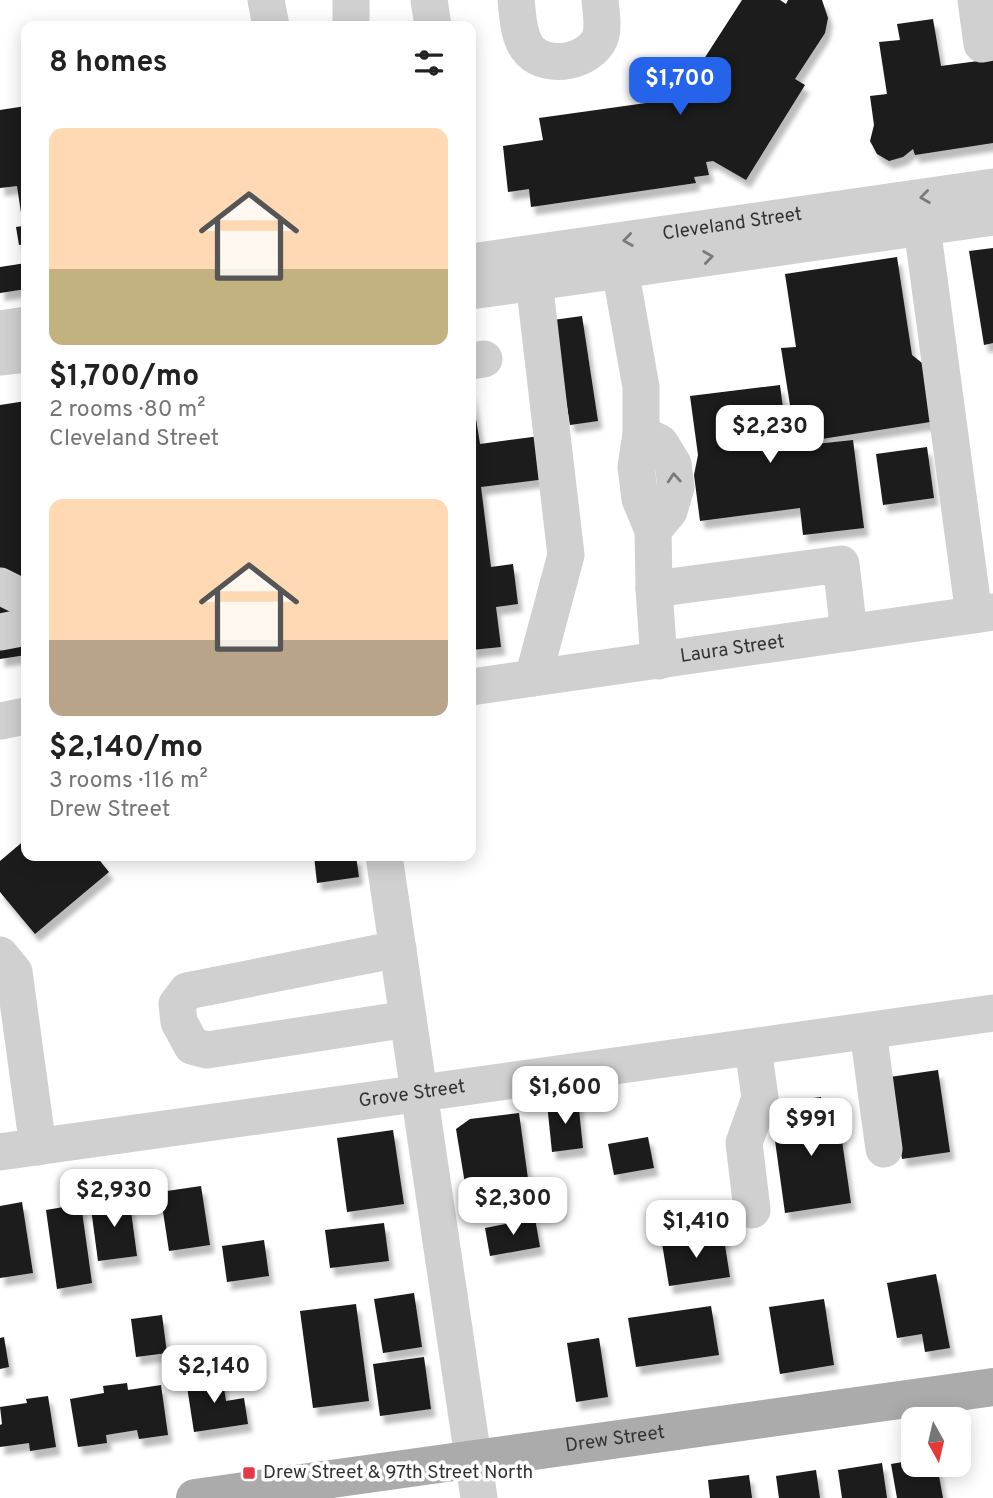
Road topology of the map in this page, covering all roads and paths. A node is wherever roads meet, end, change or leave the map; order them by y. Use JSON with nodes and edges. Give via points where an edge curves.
{"nodes":[{"id":1,"x":266,"y":0,"type":"edge"},
{"id":2,"x":351,"y":0,"type":"edge"},
{"id":3,"x":429,"y":0,"type":"edge"},
{"id":4,"x":516,"y":0,"type":"edge"},
{"id":5,"x":600,"y":0,"type":"edge"},
{"id":6,"x":976,"y":0,"type":"edge"},
{"id":7,"x":270,"y":21,"type":"edge"},
{"id":8,"x":351,"y":21,"type":"edge"},
{"id":9,"x":432,"y":21,"type":"edge"},
{"id":10,"x":993,"y":42,"type":"edge"},
{"id":11,"x":993,"y":187,"type":"edge"},
{"id":12,"x":993,"y":217,"type":"edge"},
{"id":13,"x":922,"y":227,"type":"junction"},
{"id":14,"x":476,"y":261,"type":"edge"},
{"id":15,"x":620,"y":269,"type":"junction"},
{"id":16,"x":534,"y":281,"type":"junction"},
{"id":17,"x":476,"y":290,"type":"edge"},
{"id":18,"x":21,"y":326,"type":"edge"},
{"id":19,"x":0,"y":329,"type":"edge"},
{"id":20,"x":21,"y":355,"type":"edge"},
{"id":21,"x":0,"y":358,"type":"edge"},
{"id":22,"x":0,"y":586,"type":"edge"},
{"id":23,"x":654,"y":589,"type":"junction"},
{"id":24,"x":21,"y":596,"type":"edge"},
{"id":25,"x":983,"y":613,"type":"edge"},
{"id":26,"x":21,"y":627,"type":"edge"},
{"id":27,"x":0,"y":632,"type":"edge"},
{"id":28,"x":849,"y":634,"type":"junction"},
{"id":29,"x":659,"y":661,"type":"junction"},
{"id":30,"x":533,"y":678,"type":"junction"},
{"id":31,"x":476,"y":686,"type":"edge"},
{"id":32,"x":21,"y":717,"type":"edge"},
{"id":33,"x":0,"y":721,"type":"edge"},
{"id":34,"x":385,"y":861,"type":"edge"},
{"id":35,"x":398,"y":949,"type":"junction"},
{"id":36,"x":0,"y":956,"type":"edge"},
{"id":37,"x":993,"y":1013,"type":"edge"},
{"id":38,"x":408,"y":1018,"type":"junction"},
{"id":39,"x":868,"y":1031,"type":"junction"},
{"id":40,"x":753,"y":1047,"type":"junction"},
{"id":41,"x":420,"y":1094,"type":"junction"},
{"id":42,"x":38,"y":1147,"type":"junction"},
{"id":43,"x":884,"y":1149,"type":"dead end"},
{"id":44,"x":0,"y":1152,"type":"edge"},
{"id":45,"x":752,"y":1210,"type":"dead end"},
{"id":46,"x":993,"y":1387,"type":"edge"},
{"id":47,"x":474,"y":1460,"type":"junction"},
{"id":48,"x":195,"y":1498,"type":"edge"},
{"id":49,"x":479,"y":1498,"type":"edge"}],
"edges":[{"from":1,"to":7,"type":"street"},
{"from":2,"to":8,"type":"street"},
{"from":3,"to":9,"type":"street"},
{"from":4,"to":5,"type":"street","via":[[522,39],[531,52],[550,62],[570,61],[588,52],[600,38]]},
{"from":6,"to":10,"type":"street","via":[[982,44]]},
{"from":11,"to":14,"type":"street","name":"Cleveland Street","one_way":true},
{"from":12,"to":13,"type":"street"},
{"from":15,"to":13,"type":"street","one_way":true},
{"from":13,"to":25,"type":"street"},
{"from":15,"to":16,"type":"street"},
{"from":15,"to":23,"type":"street","via":[[640,387],[641,435],[660,443],[673,464],[676,487],[669,511],[653,530]]},
{"from":16,"to":17,"type":"street"},
{"from":16,"to":30,"type":"street","via":[[566,555]]},
{"from":18,"to":19,"type":"street"},
{"from":20,"to":21,"type":"street"},
{"from":22,"to":24,"type":"street"},
{"from":23,"to":28,"type":"street","via":[[841,564]]},
{"from":23,"to":29,"type":"street"},
{"from":25,"to":28,"type":"street","name":"Laura Street"},
{"from":26,"to":27,"type":"street"},
{"from":28,"to":29,"type":"street","name":"Laura Street"},
{"from":29,"to":30,"type":"street","name":"Laura Street"},
{"from":30,"to":31,"type":"street","name":"Laura Street"},
{"from":32,"to":33,"type":"street"},
{"from":34,"to":35,"type":"street"},
{"from":35,"to":38,"type":"street"},
{"from":35,"to":38,"type":"street","via":[[187,991],[177,1004],[179,1022],[192,1046],[207,1050]]},
{"from":36,"to":42,"type":"street","via":[[14,972]]},
{"from":37,"to":39,"type":"street","name":"Grove Street"},
{"from":38,"to":41,"type":"street"},
{"from":39,"to":40,"type":"street","name":"Grove Street"},
{"from":39,"to":43,"type":"street"},
{"from":40,"to":41,"type":"street","name":"Grove Street"},
{"from":40,"to":45,"type":"street","via":[[760,1098],[744,1143]]},
{"from":41,"to":42,"type":"street","name":"Grove Street"},
{"from":41,"to":47,"type":"street"},
{"from":42,"to":44,"type":"street","name":"Grove Street"},
{"from":46,"to":47,"type":"main road","name":"Drew Street"},
{"from":47,"to":48,"type":"main road","name":"Drew Street"},
{"from":47,"to":49,"type":"street"}]}
